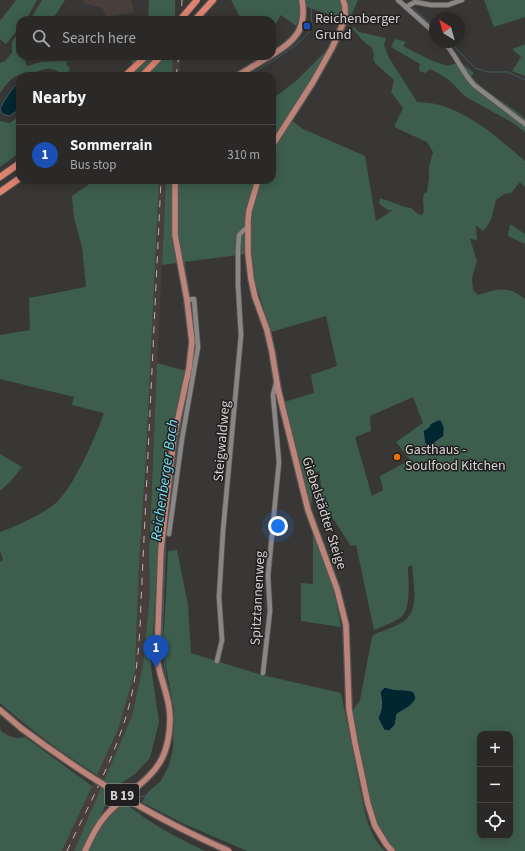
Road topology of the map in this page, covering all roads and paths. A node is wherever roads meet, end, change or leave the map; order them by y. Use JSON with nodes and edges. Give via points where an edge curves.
{"nodes":[{"id":1,"x":197,"y":0,"type":"edge"},
{"id":2,"x":213,"y":0,"type":"edge"},
{"id":3,"x":302,"y":0,"type":"edge"},
{"id":4,"x":343,"y":0,"type":"edge"},
{"id":5,"x":398,"y":0,"type":"edge"},
{"id":6,"x":462,"y":0,"type":"edge"},
{"id":7,"x":406,"y":7,"type":"junction"},
{"id":8,"x":183,"y":16,"type":"edge"},
{"id":9,"x":199,"y":16,"type":"edge"},
{"id":10,"x":429,"y":28,"type":"edge"},
{"id":11,"x":448,"y":48,"type":"edge"},
{"id":12,"x":276,"y":53,"type":"edge"},
{"id":13,"x":142,"y":60,"type":"edge"},
{"id":14,"x":157,"y":60,"type":"edge"},
{"id":15,"x":264,"y":60,"type":"edge"},
{"id":16,"x":129,"y":72,"type":"edge"},
{"id":17,"x":146,"y":72,"type":"edge"},
{"id":18,"x":244,"y":72,"type":"edge"},
{"id":19,"x":525,"y":124,"type":"edge"},
{"id":20,"x":276,"y":140,"type":"edge"},
{"id":21,"x":16,"y":166,"type":"edge"},
{"id":22,"x":0,"y":178,"type":"edge"},
{"id":23,"x":16,"y":181,"type":"edge"},
{"id":24,"x":175,"y":184,"type":"edge"},
{"id":25,"x":257,"y":184,"type":"edge"},
{"id":26,"x":0,"y":192,"type":"edge"},
{"id":27,"x":248,"y":230,"type":"junction"},
{"id":28,"x":277,"y":382,"type":"junction"},
{"id":29,"x":178,"y":438,"type":"junction"},
{"id":30,"x":169,"y":534,"type":"dead end"},
{"id":31,"x":217,"y":661,"type":"dead end"},
{"id":32,"x":263,"y":673,"type":"dead end"},
{"id":33,"x":0,"y":710,"type":"edge"},
{"id":34,"x":85,"y":851,"type":"edge"},
{"id":35,"x":229,"y":851,"type":"edge"},
{"id":36,"x":392,"y":851,"type":"edge"}],
"edges":[{"from":1,"to":8,"type":"highway","bridge":true},
{"from":2,"to":9,"type":"highway"},
{"from":3,"to":12,"type":"main road","via":[[303,20],[297,35]]},
{"from":4,"to":20,"type":"main road","via":[[345,19],[332,48]]},
{"from":5,"to":7,"type":"street"},
{"from":6,"to":7,"type":"street","via":[[448,5],[416,2]]},
{"from":7,"to":10,"type":"street"},
{"from":11,"to":19,"type":"street","via":[[474,85]]},
{"from":13,"to":16,"type":"highway"},
{"from":14,"to":17,"type":"highway"},
{"from":15,"to":18,"type":"main road"},
{"from":21,"to":22,"type":"highway"},
{"from":23,"to":26,"type":"highway"},
{"from":24,"to":29,"type":"main road","via":[[175,235],[189,299],[192,342]]},
{"from":25,"to":27,"type":"main road","name":"Giebelstädter Steige","via":[[249,211]]},
{"from":27,"to":28,"type":"main road","name":"Giebelstädter Steige","via":[[251,279],[267,330]]},
{"from":27,"to":31,"type":"street","name":"Steigwaldweg","via":[[243,230],[239,235],[241,335],[223,531],[219,597],[222,640]]},
{"from":28,"to":32,"type":"street","name":"Spitztannenweg","via":[[273,395],[279,462],[268,576],[270,611]]},
{"from":28,"to":36,"type":"main road","name":"Giebelstädter Steige","via":[[308,510],[337,589],[346,625],[349,709],[368,804],[375,826]]},
{"from":29,"to":30,"type":"street"},
{"from":29,"to":34,"type":"main road","via":[[161,549],[157,658],[169,708],[169,738],[157,767],[106,815]]},
{"from":33,"to":35,"type":"main road","number":"B 19","bridge":true,"via":[[70,764],[172,824]]}]}
